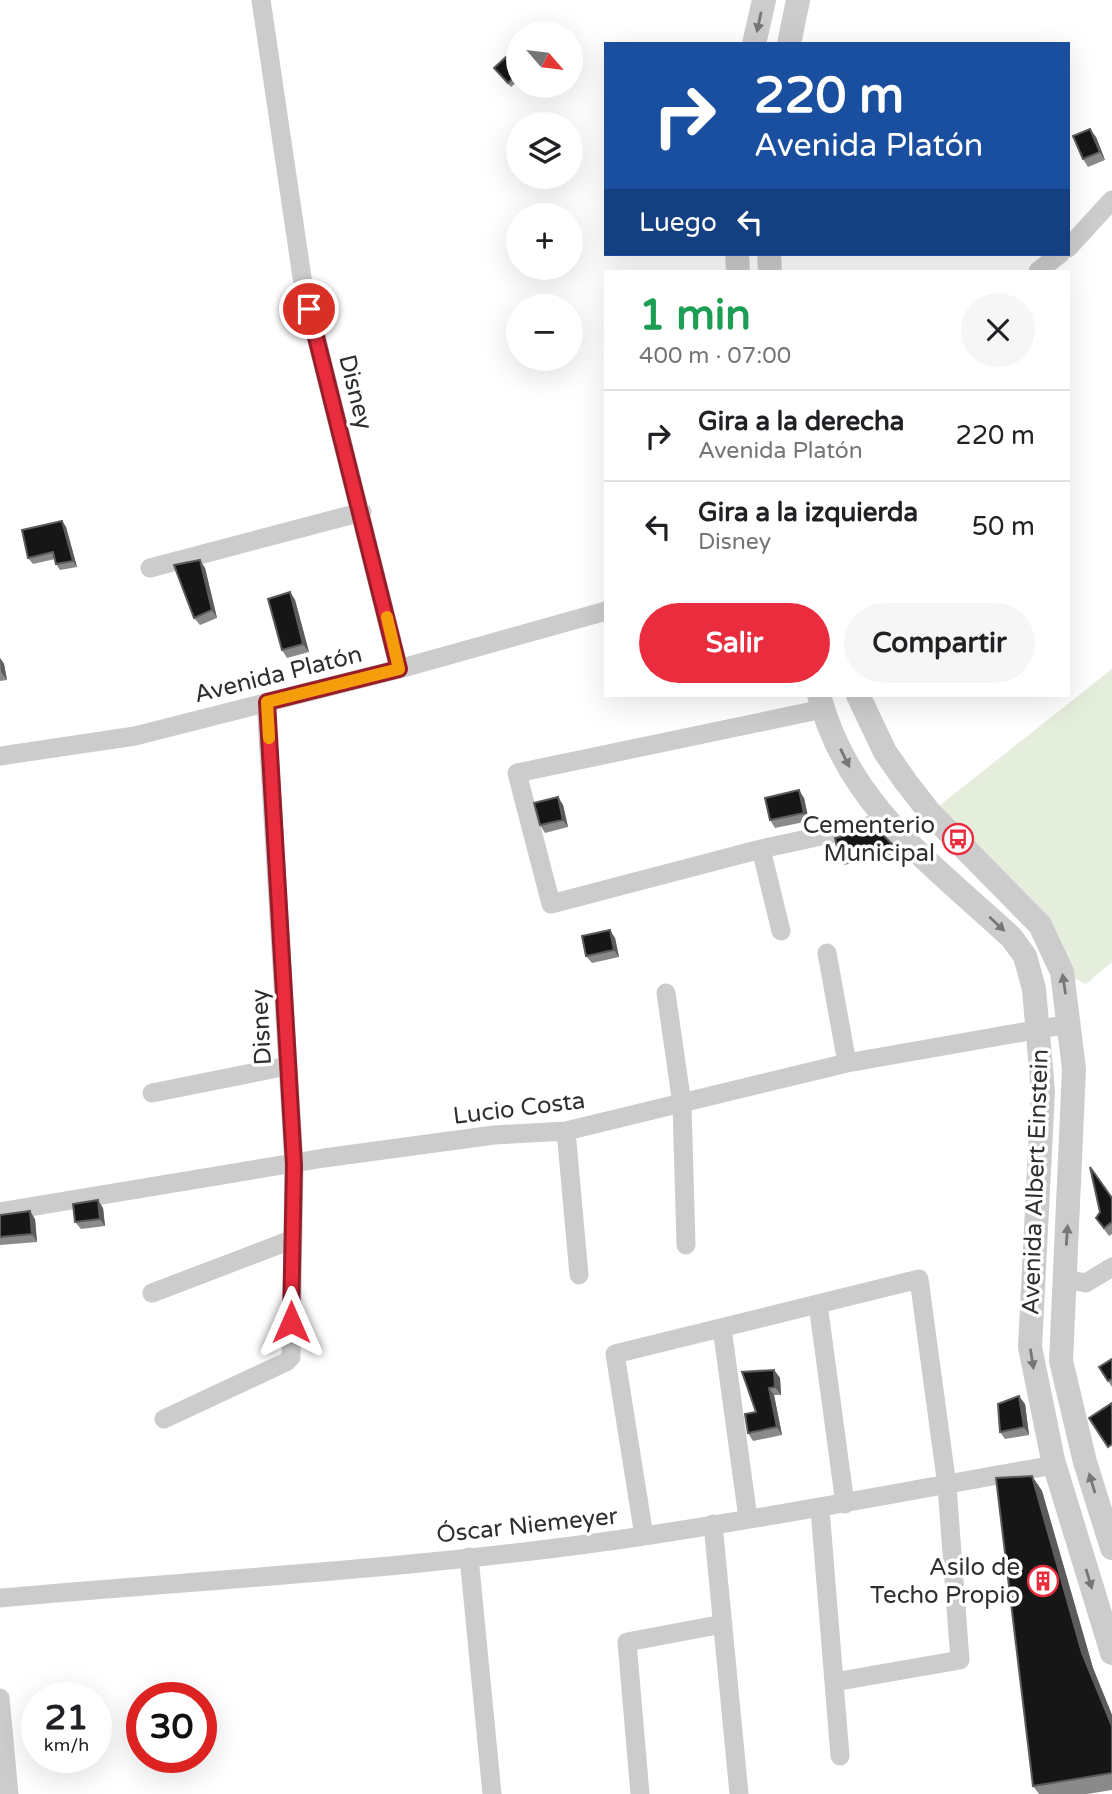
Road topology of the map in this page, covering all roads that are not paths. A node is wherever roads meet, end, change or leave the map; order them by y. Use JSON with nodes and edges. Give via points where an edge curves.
{"nodes":[{"id":1,"x":261,"y":0,"type":"edge"},
{"id":2,"x":764,"y":0,"type":"edge"},
{"id":3,"x":798,"y":0,"type":"edge"},
{"id":4,"x":754,"y":42,"type":"edge"},
{"id":5,"x":789,"y":42,"type":"edge"},
{"id":6,"x":1112,"y":200,"type":"edge"},
{"id":7,"x":1070,"y":246,"type":"edge"},
{"id":8,"x":1057,"y":256,"type":"edge"},
{"id":9,"x":1039,"y":270,"type":"edge"},
{"id":10,"x":362,"y":512,"type":"junction"},
{"id":11,"x":150,"y":568,"type":"dead end"},
{"id":12,"x":604,"y":612,"type":"edge"},
{"id":13,"x":399,"y":669,"type":"junction"},
{"id":14,"x":859,"y":697,"type":"edge"},
{"id":15,"x":267,"y":702,"type":"junction"},
{"id":16,"x":821,"y":702,"type":"edge"},
{"id":17,"x":0,"y":756,"type":"edge"},
{"id":18,"x":887,"y":822,"type":"junction"},
{"id":19,"x":761,"y":849,"type":"junction"},
{"id":20,"x":781,"y":931,"type":"dead end"},
{"id":21,"x":827,"y":953,"type":"dead end"},
{"id":22,"x":666,"y":993,"type":"dead end"},
{"id":23,"x":1069,"y":1024,"type":"junction"},
{"id":24,"x":1039,"y":1027,"type":"junction"},
{"id":25,"x":847,"y":1063,"type":"junction"},
{"id":26,"x":287,"y":1066,"type":"junction"},
{"id":27,"x":152,"y":1093,"type":"dead end"},
{"id":28,"x":682,"y":1104,"type":"junction"},
{"id":29,"x":566,"y":1131,"type":"junction"},
{"id":30,"x":294,"y":1165,"type":"junction"},
{"id":31,"x":0,"y":1212,"type":"edge"},
{"id":32,"x":291,"y":1240,"type":"junction"},
{"id":33,"x":686,"y":1245,"type":"dead end"},
{"id":34,"x":1112,"y":1267,"type":"edge"},
{"id":35,"x":579,"y":1275,"type":"dead end"},
{"id":36,"x":1064,"y":1279,"type":"junction"},
{"id":37,"x":152,"y":1293,"type":"dead end"},
{"id":38,"x":818,"y":1304,"type":"junction"},
{"id":39,"x":722,"y":1328,"type":"junction"},
{"id":40,"x":164,"y":1419,"type":"dead end"},
{"id":41,"x":1054,"y":1465,"type":"junction"},
{"id":42,"x":947,"y":1486,"type":"junction"},
{"id":43,"x":845,"y":1504,"type":"junction"},
{"id":44,"x":820,"y":1509,"type":"junction"},
{"id":45,"x":748,"y":1518,"type":"junction"},
{"id":46,"x":713,"y":1524,"type":"junction"},
{"id":47,"x":644,"y":1536,"type":"junction"},
{"id":48,"x":1112,"y":1548,"type":"edge"},
{"id":49,"x":469,"y":1557,"type":"junction"},
{"id":50,"x":0,"y":1598,"type":"edge"},
{"id":51,"x":723,"y":1624,"type":"junction"},
{"id":52,"x":1112,"y":1653,"type":"edge"},
{"id":53,"x":834,"y":1682,"type":"junction"},
{"id":54,"x":0,"y":1698,"type":"edge"},
{"id":55,"x":840,"y":1756,"type":"dead end"},
{"id":56,"x":9,"y":1794,"type":"edge"},
{"id":57,"x":492,"y":1794,"type":"edge"},
{"id":58,"x":640,"y":1794,"type":"edge"},
{"id":59,"x":739,"y":1794,"type":"edge"}],
"edges":[{"from":1,"to":10,"type":"street","name":"Disney","via":[[303,284]]},
{"from":2,"to":4,"type":"street","one_way":true},
{"from":3,"to":5,"type":"street"},
{"from":6,"to":7,"type":"street"},
{"from":8,"to":9,"type":"street"},
{"from":10,"to":11,"type":"street"},
{"from":10,"to":13,"type":"street","name":"Disney"},
{"from":12,"to":13,"type":"street","name":"Avenida Platón"},
{"from":13,"to":15,"type":"street","name":"Avenida Platón"},
{"from":23,"to":14,"type":"street","name":"Avenida Albert Einstein","one_way":true,"via":[[1062,972],[1040,925],[930,813],[885,752]]},
{"from":15,"to":17,"type":"street","name":"Avenida Platón","via":[[135,736]]},
{"from":15,"to":26,"type":"street","name":"Disney"},
{"from":16,"to":18,"type":"street","name":"Avenida Albert Einstein","one_way":true,"via":[[864,794]]},
{"from":16,"to":19,"type":"street","via":[[517,773],[551,904]]},
{"from":18,"to":19,"type":"street"},
{"from":18,"to":24,"type":"street","name":"Avenida Albert Einstein","one_way":true,"via":[[1011,937],[1025,956]]},
{"from":19,"to":20,"type":"street"},
{"from":21,"to":25,"type":"street"},
{"from":22,"to":28,"type":"street"},
{"from":23,"to":24,"type":"street","name":"Lucio Costa"},
{"from":36,"to":23,"type":"street","name":"Avenida Albert Einstein","one_way":true,"via":[[1074,1124]]},
{"from":24,"to":25,"type":"street","name":"Lucio Costa"},
{"from":24,"to":41,"type":"street","name":"Avenida Albert Einstein","one_way":true,"via":[[1043,1092],[1030,1347]]},
{"from":25,"to":28,"type":"street","name":"Lucio Costa"},
{"from":26,"to":27,"type":"street"},
{"from":26,"to":30,"type":"street","name":"Disney"},
{"from":28,"to":29,"type":"street","name":"Lucio Costa"},
{"from":28,"to":33,"type":"street"},
{"from":29,"to":30,"type":"street","name":"Lucio Costa","via":[[494,1135]]},
{"from":29,"to":35,"type":"street"},
{"from":30,"to":31,"type":"street","name":"Lucio Costa"},
{"from":30,"to":32,"type":"street","name":"Disney"},
{"from":32,"to":37,"type":"street"},
{"from":32,"to":40,"type":"street","name":"Disney","via":[[291,1350],[286,1362]]},
{"from":34,"to":36,"type":"street","via":[[1086,1283]]},
{"from":48,"to":36,"type":"street","name":"Avenida Albert Einstein","one_way":true,"via":[[1082,1452],[1061,1362]]},
{"from":38,"to":39,"type":"street"},
{"from":38,"to":42,"type":"street","via":[[919,1279]]},
{"from":38,"to":43,"type":"street"},
{"from":39,"to":45,"type":"street"},
{"from":39,"to":47,"type":"street","via":[[615,1354]]},
{"from":41,"to":42,"type":"street","name":"Óscar Niemeyer"},
{"from":41,"to":52,"type":"street","name":"Avenida Albert Einstein","one_way":true},
{"from":42,"to":43,"type":"street","name":"Óscar Niemeyer"},
{"from":42,"to":53,"type":"street","via":[[960,1660]]},
{"from":43,"to":44,"type":"street","name":"Óscar Niemeyer"},
{"from":44,"to":45,"type":"street","name":"Óscar Niemeyer"},
{"from":44,"to":53,"type":"street"},
{"from":45,"to":46,"type":"street","name":"Óscar Niemeyer"},
{"from":46,"to":47,"type":"street","name":"Óscar Niemeyer"},
{"from":46,"to":51,"type":"street"},
{"from":47,"to":49,"type":"street","name":"Óscar Niemeyer"},
{"from":49,"to":50,"type":"street","name":"Óscar Niemeyer"},
{"from":49,"to":57,"type":"street"},
{"from":51,"to":58,"type":"street","via":[[627,1642]]},
{"from":51,"to":59,"type":"street"},
{"from":53,"to":55,"type":"street"},
{"from":54,"to":56,"type":"street"}]}
